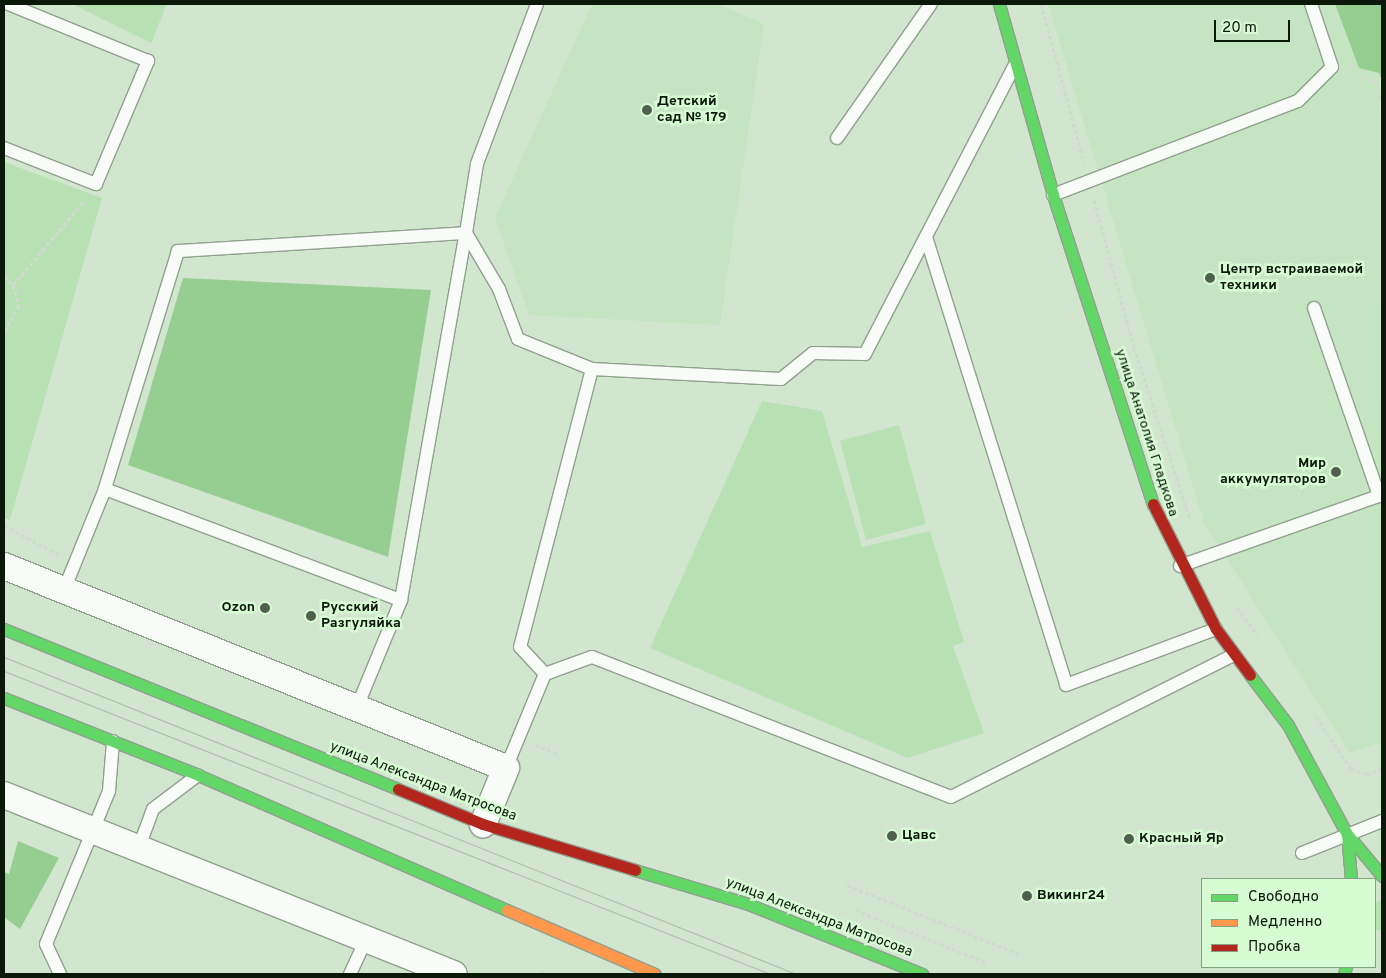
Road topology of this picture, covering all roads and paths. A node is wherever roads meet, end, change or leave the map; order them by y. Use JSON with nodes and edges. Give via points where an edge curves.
{"nodes":[{"id":1,"x":5,"y":4,"type":"edge"},
{"id":2,"x":537,"y":4,"type":"edge"},
{"id":3,"x":931,"y":4,"type":"edge"},
{"id":4,"x":999,"y":4,"type":"edge"},
{"id":5,"x":1041,"y":4,"type":"edge"},
{"id":6,"x":1311,"y":4,"type":"edge"},
{"id":7,"x":1349,"y":54,"type":"dead end"},
{"id":8,"x":1016,"y":62,"type":"junction"},
{"id":9,"x":1382,"y":102,"type":"edge"},
{"id":10,"x":837,"y":138,"type":"dead end"},
{"id":11,"x":4,"y":148,"type":"edge"},
{"id":12,"x":96,"y":184,"type":"junction"},
{"id":13,"x":1090,"y":184,"type":"junction"},
{"id":14,"x":1053,"y":195,"type":"junction"},
{"id":15,"x":466,"y":233,"type":"junction"},
{"id":16,"x":926,"y":238,"type":"junction"},
{"id":17,"x":4,"y":276,"type":"edge"},
{"id":18,"x":13,"y":285,"type":"junction"},
{"id":19,"x":1314,"y":308,"type":"dead end"},
{"id":20,"x":4,"y":333,"type":"edge"},
{"id":21,"x":592,"y":369,"type":"junction"},
{"id":22,"x":105,"y":489,"type":"junction"},
{"id":23,"x":1380,"y":496,"type":"edge"},
{"id":24,"x":1192,"y":524,"type":"dead end"},
{"id":25,"x":4,"y":525,"type":"edge"},
{"id":26,"x":78,"y":557,"type":"junction"},
{"id":27,"x":4,"y":566,"type":"edge"},
{"id":28,"x":1180,"y":566,"type":"junction"},
{"id":29,"x":64,"y":590,"type":"junction"},
{"id":30,"x":401,"y":600,"type":"junction"},
{"id":31,"x":1235,"y":605,"type":"dead end"},
{"id":32,"x":4,"y":629,"type":"edge"},
{"id":33,"x":1216,"y":629,"type":"junction"},
{"id":34,"x":1262,"y":643,"type":"dead end"},
{"id":35,"x":1233,"y":655,"type":"junction"},
{"id":36,"x":545,"y":674,"type":"junction"},
{"id":37,"x":4,"y":698,"type":"edge"},
{"id":38,"x":357,"y":707,"type":"junction"},
{"id":39,"x":1315,"y":715,"type":"dead end"},
{"id":40,"x":519,"y":738,"type":"junction"},
{"id":41,"x":113,"y":740,"type":"junction"},
{"id":42,"x":558,"y":754,"type":"dead end"},
{"id":43,"x":506,"y":768,"type":"junction"},
{"id":44,"x":1382,"y":768,"type":"edge"},
{"id":45,"x":198,"y":775,"type":"junction"},
{"id":46,"x":4,"y":795,"type":"edge"},
{"id":47,"x":1382,"y":820,"type":"edge"},
{"id":48,"x":483,"y":824,"type":"junction"},
{"id":49,"x":94,"y":829,"type":"junction"},
{"id":50,"x":1347,"y":834,"type":"junction"},
{"id":51,"x":139,"y":847,"type":"junction"},
{"id":52,"x":1302,"y":853,"type":"dead end"},
{"id":53,"x":1382,"y":876,"type":"edge"},
{"id":54,"x":1351,"y":878,"type":"edge"},
{"id":55,"x":847,"y":885,"type":"dead end"},
{"id":56,"x":855,"y":910,"type":"dead end"},
{"id":57,"x":366,"y":939,"type":"junction"},
{"id":58,"x":1019,"y":954,"type":"dead end"},
{"id":59,"x":985,"y":962,"type":"dead end"},
{"id":60,"x":544,"y":970,"type":"dead end"},
{"id":61,"x":60,"y":974,"type":"edge"},
{"id":62,"x":350,"y":974,"type":"edge"},
{"id":63,"x":454,"y":974,"type":"edge"},
{"id":64,"x":542,"y":974,"type":"edge"},
{"id":65,"x":655,"y":974,"type":"edge"},
{"id":66,"x":922,"y":974,"type":"edge"}],
"edges":[{"from":1,"to":12,"type":"lane","via":[[148,61]]},
{"from":2,"to":15,"type":"lane","via":[[478,164]]},
{"from":3,"to":10,"type":"lane"},
{"from":4,"to":8,"type":"main road","name":"улица Анатолия Гладкова"},
{"from":5,"to":13,"type":"path"},
{"from":6,"to":13,"type":"lane","via":[[1332,67],[1298,101]]},
{"from":7,"to":9,"type":"path","via":[[1355,71],[1375,82]]},
{"from":8,"to":14,"type":"main road","name":"улица Анатолия Гладкова"},
{"from":8,"to":16,"type":"lane"},
{"from":11,"to":12,"type":"lane"},
{"from":12,"to":18,"type":"path"},
{"from":13,"to":14,"type":"lane"},
{"from":13,"to":24,"type":"path","via":[[1134,347]]},
{"from":14,"to":28,"type":"main road","name":"улица Анатолия Гладкова","via":[[1156,515]]},
{"from":15,"to":21,"type":"lane","via":[[499,289],[518,339]]},
{"from":15,"to":22,"type":"lane","via":[[178,251]]},
{"from":15,"to":30,"type":"lane"},
{"from":16,"to":21,"type":"lane","via":[[865,354],[813,353],[781,379]]},
{"from":16,"to":33,"type":"lane","via":[[1066,685]]},
{"from":17,"to":18,"type":"path"},
{"from":18,"to":20,"type":"path","via":[[18,310]]},
{"from":19,"to":23,"type":"lane"},
{"from":21,"to":36,"type":"lane","via":[[520,647]]},
{"from":22,"to":26,"type":"lane"},
{"from":22,"to":30,"type":"lane"},
{"from":23,"to":28,"type":"lane"},
{"from":25,"to":26,"type":"path","via":[[68,560]]},
{"from":26,"to":29,"type":"lane"},
{"from":27,"to":29,"type":"street"},
{"from":28,"to":33,"type":"main road","name":"улица Анатолия Гладкова"},
{"from":29,"to":38,"type":"street"},
{"from":30,"to":38,"type":"lane"},
{"from":31,"to":34,"type":"path"},
{"from":32,"to":48,"type":"main road","name":"улица Александра Матросова"},
{"from":33,"to":35,"type":"main road","name":"улица Анатолия Гладкова"},
{"from":35,"to":36,"type":"lane","via":[[951,797],[592,657]]},
{"from":35,"to":50,"type":"main road","name":"улица Анатолия Гладкова","via":[[1288,725]]},
{"from":36,"to":40,"type":"lane"},
{"from":37,"to":41,"type":"main road"},
{"from":38,"to":43,"type":"street"},
{"from":39,"to":44,"type":"path","via":[[1350,769],[1366,774]]},
{"from":40,"to":42,"type":"path"},
{"from":40,"to":43,"type":"lane"},
{"from":41,"to":45,"type":"main road"},
{"from":41,"to":49,"type":"lane","via":[[109,791]]},
{"from":43,"to":48,"type":"street"},
{"from":45,"to":51,"type":"lane","via":[[153,809]]},
{"from":45,"to":65,"type":"main road"},
{"from":46,"to":49,"type":"street"},
{"from":47,"to":50,"type":"lane"},
{"from":48,"to":66,"type":"main road","name":"улица Александра Матросова","via":[[748,904]]},
{"from":49,"to":51,"type":"street"},
{"from":49,"to":61,"type":"lane","via":[[46,944]]},
{"from":50,"to":52,"type":"lane"},
{"from":50,"to":53,"type":"main road"},
{"from":50,"to":54,"type":"main road"},
{"from":51,"to":57,"type":"street"},
{"from":55,"to":58,"type":"path"},
{"from":56,"to":59,"type":"path"},
{"from":57,"to":62,"type":"lane"},
{"from":57,"to":63,"type":"street"},
{"from":60,"to":64,"type":"path"}]}
